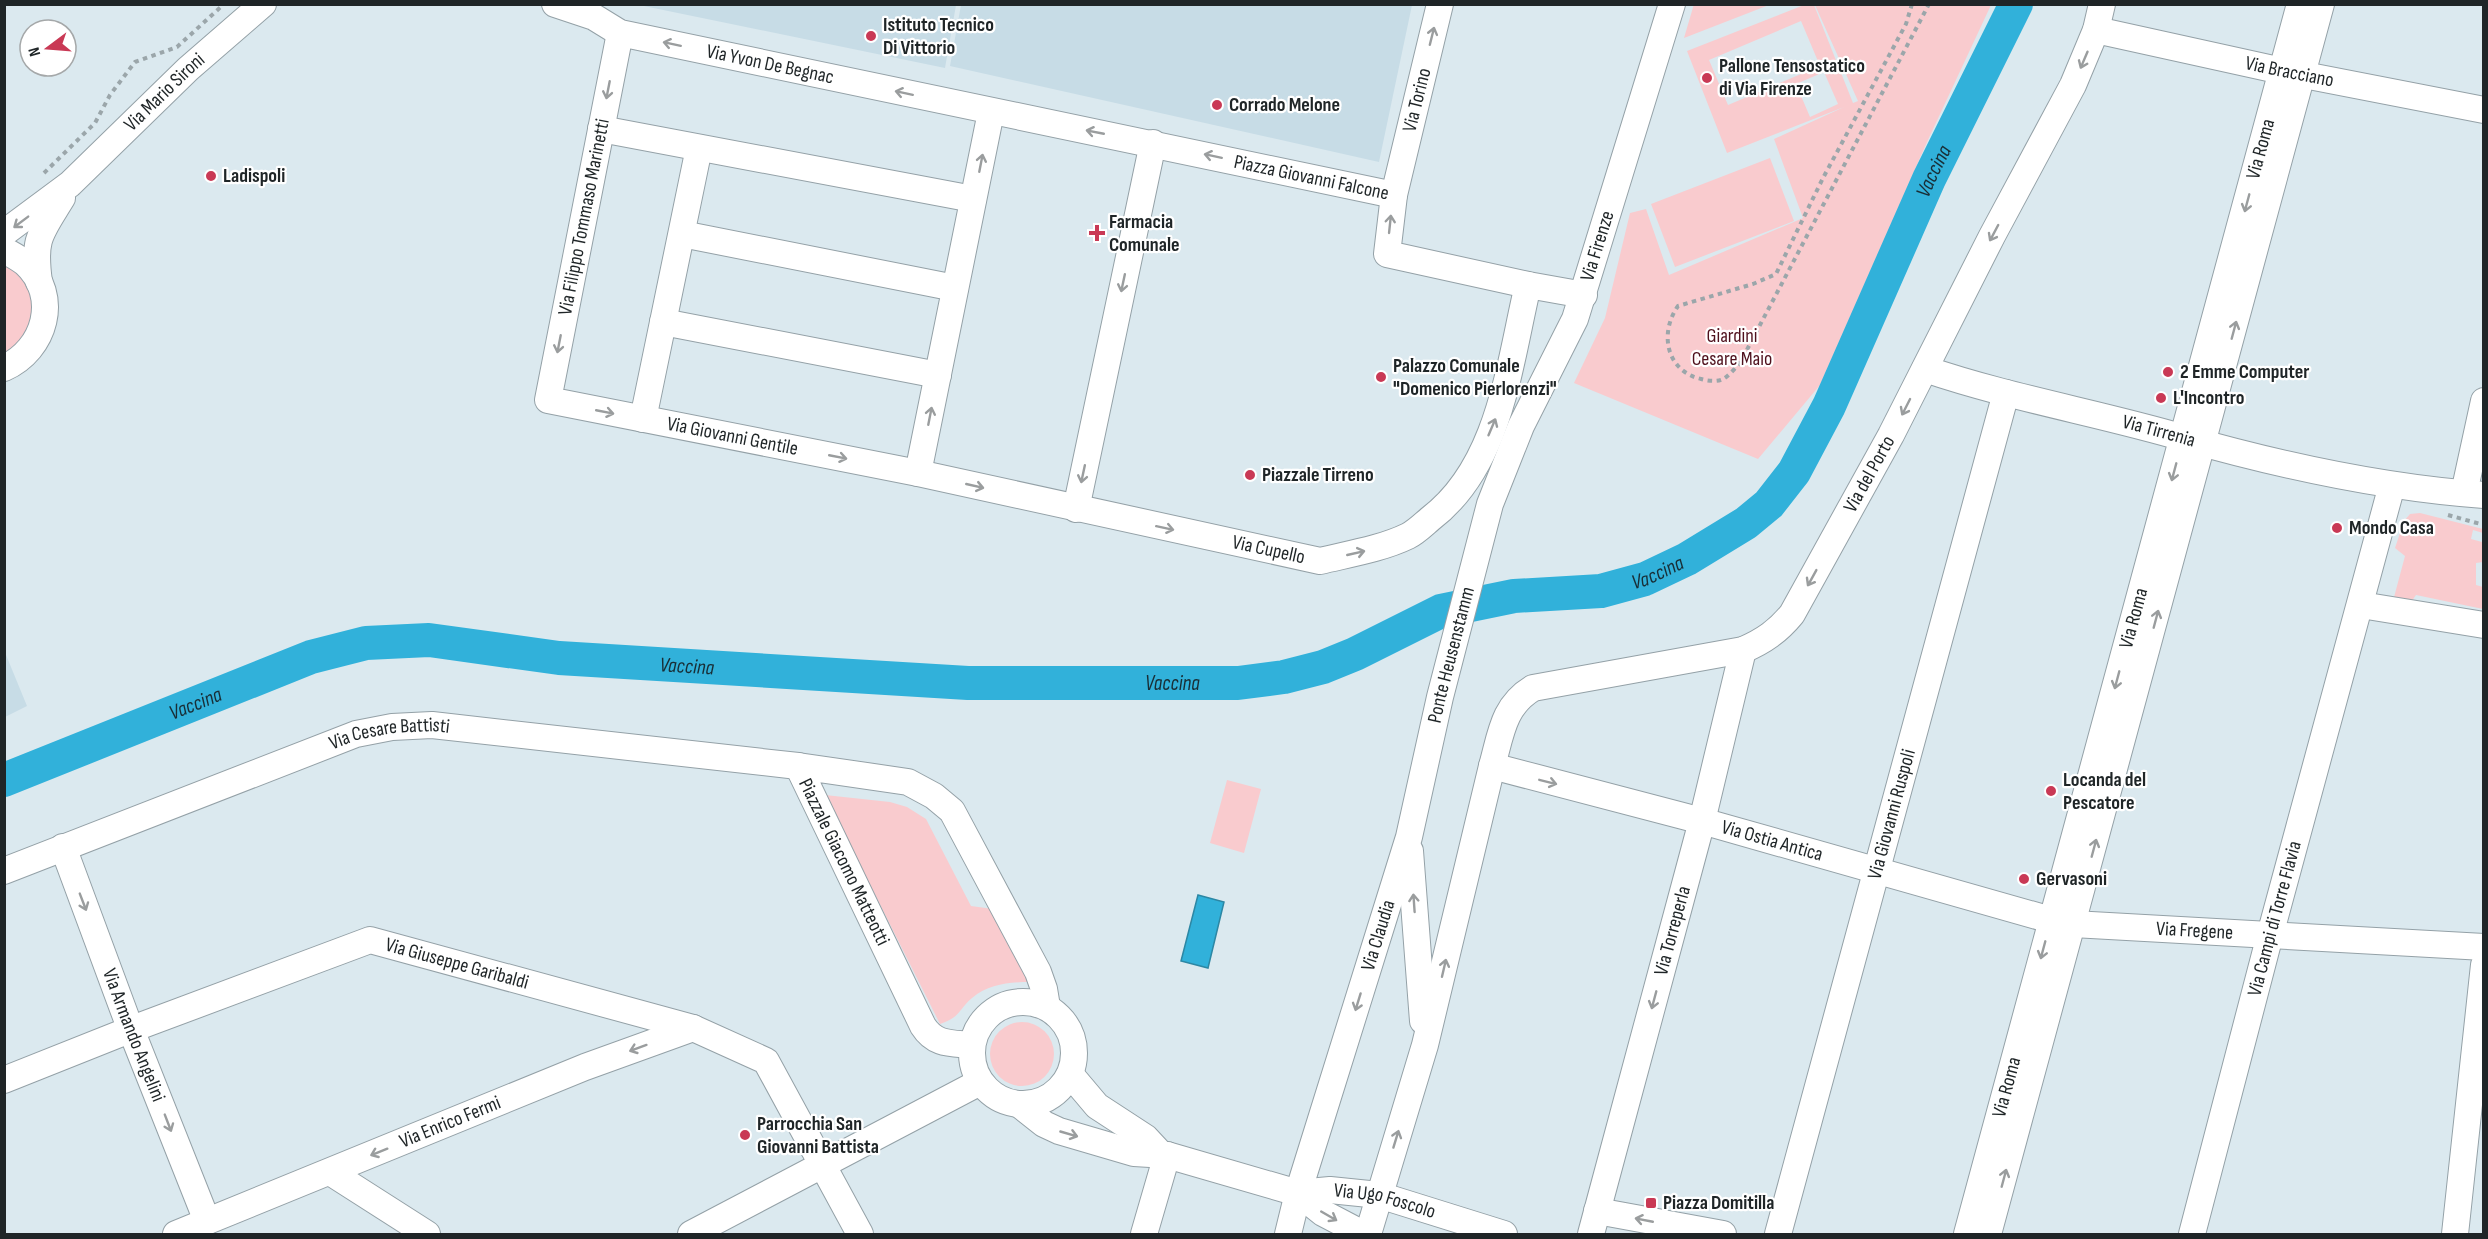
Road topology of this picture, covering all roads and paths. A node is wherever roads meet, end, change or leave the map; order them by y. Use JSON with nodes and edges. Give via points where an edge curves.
{"nodes":[{"id":1,"x":224,"y":4,"type":"edge"},
{"id":2,"x":263,"y":4,"type":"edge"},
{"id":3,"x":555,"y":4,"type":"edge"},
{"id":4,"x":1440,"y":4,"type":"edge"},
{"id":5,"x":1672,"y":4,"type":"edge"},
{"id":6,"x":1912,"y":4,"type":"edge"},
{"id":7,"x":1929,"y":4,"type":"edge"},
{"id":8,"x":2102,"y":4,"type":"edge"},
{"id":9,"x":2301,"y":4,"type":"edge"},
{"id":10,"x":2321,"y":4,"type":"edge"},
{"id":11,"x":2096,"y":30,"type":"junction"},
{"id":12,"x":620,"y":33,"type":"junction"},
{"id":13,"x":2293,"y":72,"type":"junction"},
{"id":14,"x":2484,"y":110,"type":"edge"},
{"id":15,"x":991,"y":112,"type":"junction"},
{"id":16,"x":601,"y":129,"type":"junction"},
{"id":17,"x":1153,"y":143,"type":"junction"},
{"id":18,"x":699,"y":148,"type":"junction"},
{"id":19,"x":37,"y":181,"type":"dead end"},
{"id":20,"x":70,"y":184,"type":"junction"},
{"id":21,"x":1394,"y":195,"type":"junction"},
{"id":22,"x":973,"y":199,"type":"junction"},
{"id":23,"x":4,"y":233,"type":"edge"},
{"id":24,"x":681,"y":234,"type":"junction"},
{"id":25,"x":4,"y":250,"type":"edge"},
{"id":26,"x":39,"y":282,"type":"junction"},
{"id":27,"x":1528,"y":285,"type":"junction"},
{"id":28,"x":955,"y":288,"type":"junction"},
{"id":29,"x":1584,"y":295,"type":"junction"},
{"id":30,"x":663,"y":322,"type":"junction"},
{"id":31,"x":4,"y":369,"type":"edge"},
{"id":32,"x":1925,"y":369,"type":"junction"},
{"id":33,"x":938,"y":375,"type":"junction"},
{"id":34,"x":2006,"y":393,"type":"junction"},
{"id":35,"x":548,"y":400,"type":"joint"},
{"id":36,"x":2484,"y":401,"type":"edge"},
{"id":37,"x":643,"y":419,"type":"junction"},
{"id":38,"x":2193,"y":441,"type":"junction"},
{"id":39,"x":918,"y":473,"type":"junction"},
{"id":40,"x":1499,"y":477,"type":"joint"},
{"id":41,"x":2392,"y":485,"type":"junction"},
{"id":42,"x":2474,"y":494,"type":"edge"},
{"id":43,"x":1076,"y":508,"type":"junction"},
{"id":44,"x":2361,"y":605,"type":"junction"},
{"id":45,"x":2484,"y":625,"type":"edge"},
{"id":46,"x":1743,"y":650,"type":"junction"},
{"id":47,"x":798,"y":766,"type":"junction"},
{"id":48,"x":1492,"y":766,"type":"junction"},
{"id":49,"x":1702,"y":821,"type":"junction"},
{"id":50,"x":1409,"y":837,"type":"junction"},
{"id":51,"x":63,"y":847,"type":"junction"},
{"id":52,"x":4,"y":871,"type":"edge"},
{"id":53,"x":1876,"y":872,"type":"junction"},
{"id":54,"x":2062,"y":922,"type":"junction"},
{"id":55,"x":2270,"y":935,"type":"junction"},
{"id":56,"x":2484,"y":947,"type":"edge"},
{"id":57,"x":2484,"y":964,"type":"edge"},
{"id":58,"x":1047,"y":1007,"type":"junction"},
{"id":59,"x":693,"y":1028,"type":"junction"},
{"id":60,"x":132,"y":1029,"type":"junction"},
{"id":61,"x":972,"y":1045,"type":"junction"},
{"id":62,"x":1425,"y":1045,"type":"junction"},
{"id":63,"x":1070,"y":1074,"type":"junction"},
{"id":64,"x":4,"y":1080,"type":"edge"},
{"id":65,"x":980,"y":1082,"type":"junction"},
{"id":66,"x":1020,"y":1105,"type":"junction"},
{"id":67,"x":1163,"y":1154,"type":"junction"},
{"id":68,"x":823,"y":1165,"type":"junction"},
{"id":69,"x":330,"y":1172,"type":"junction"},
{"id":70,"x":1298,"y":1193,"type":"junction"},
{"id":71,"x":1379,"y":1195,"type":"junction"},
{"id":72,"x":207,"y":1221,"type":"junction"},
{"id":73,"x":1594,"y":1223,"type":"edge"},
{"id":74,"x":176,"y":1234,"type":"edge"},
{"id":75,"x":427,"y":1234,"type":"edge"},
{"id":76,"x":691,"y":1234,"type":"edge"},
{"id":77,"x":860,"y":1234,"type":"edge"},
{"id":78,"x":1144,"y":1234,"type":"edge"},
{"id":79,"x":1287,"y":1234,"type":"edge"},
{"id":80,"x":1364,"y":1234,"type":"edge"},
{"id":81,"x":1368,"y":1234,"type":"edge"},
{"id":82,"x":1504,"y":1234,"type":"edge"},
{"id":83,"x":1723,"y":1234,"type":"edge"},
{"id":84,"x":1778,"y":1234,"type":"edge"},
{"id":85,"x":1967,"y":1234,"type":"edge"},
{"id":86,"x":1988,"y":1234,"type":"edge"},
{"id":87,"x":2192,"y":1234,"type":"edge"},
{"id":88,"x":2455,"y":1234,"type":"edge"}],
"edges":[{"from":1,"to":19,"type":"path","via":[[177,47],[135,62],[110,95],[96,123]]},
{"from":2,"to":20,"type":"street","name":"Via Mario Sironi","via":[[188,69]]},
{"from":3,"to":12,"type":"street","name":"Via Yvon De Begnac","via":[[594,17]]},
{"from":21,"to":4,"type":"street","name":"Via Torino","one_way":true},
{"from":5,"to":29,"type":"street","name":"Via Firenze"},
{"from":6,"to":7,"type":"path","via":[[1906,24],[1776,274],[1678,306],[1671,315],[1669,352],[1685,374],[1717,381],[1740,363]]},
{"from":8,"to":11,"type":"street","name":"Via del Porto"},
{"from":9,"to":13,"type":"street","name":"Via Roma"},
{"from":10,"to":13,"type":"street","name":"Via Roma"},
{"from":11,"to":13,"type":"street","name":"Via Bracciano"},
{"from":11,"to":32,"type":"street","name":"Via del Porto","one_way":true,"via":[[2073,85]]},
{"from":15,"to":12,"type":"street","name":"Via Yvon De Begnac","one_way":true},
{"from":12,"to":16,"type":"street","name":"Via Filippo Tommaso Marinetti","one_way":true},
{"from":13,"to":14,"type":"street","name":"Via Bracciano"},
{"from":13,"to":38,"type":"street","name":"Via Roma"},
{"from":17,"to":15,"type":"street","name":"Via Yvon De Begnac","one_way":true},
{"from":22,"to":15,"type":"street","one_way":true},
{"from":16,"to":18,"type":"street"},
{"from":16,"to":35,"type":"street","name":"Via Filippo Tommaso Marinetti","one_way":true},
{"from":21,"to":17,"type":"street","name":"Piazza Giovanni Falcone","one_way":true},
{"from":17,"to":43,"type":"street","one_way":true},
{"from":18,"to":22,"type":"street"},
{"from":18,"to":24,"type":"street"},
{"from":20,"to":23,"type":"street","name":"Via Mario Sironi","one_way":true},
{"from":20,"to":26,"type":"street","name":"Via Mario Sironi","via":[[38,238],[35,258]]},
{"from":27,"to":21,"type":"street","name":"Piazza Giovanni Falcone","one_way":true,"via":[[1387,254]]},
{"from":22,"to":28,"type":"street"},
{"from":24,"to":28,"type":"street"},
{"from":24,"to":30,"type":"street"},
{"from":25,"to":26,"type":"street","via":[[25,263]]},
{"from":26,"to":31,"type":"street","name":"Via Mario Sironi","via":[[45,315],[41,332],[21,360]]},
{"from":27,"to":29,"type":"street","name":"Piazza Giovanni Falcone"},
{"from":43,"to":27,"type":"street","name":"Via Cupello","one_way":true,"via":[[1320,561],[1409,535],[1442,510],[1466,483],[1483,450],[1498,414]]},
{"from":28,"to":33,"type":"street"},
{"from":29,"to":40,"type":"street","name":"Via Firenze"},
{"from":30,"to":33,"type":"street"},
{"from":30,"to":37,"type":"street"},
{"from":32,"to":34,"type":"street","name":"Via Tirrenia"},
{"from":32,"to":46,"type":"street","name":"Via del Porto","one_way":true,"via":[[1792,614],[1770,637]]},
{"from":39,"to":33,"type":"street","one_way":true},
{"from":34,"to":38,"type":"street","name":"Via Tirrenia"},
{"from":34,"to":53,"type":"street","name":"Via Giovanni Ruspoli"},
{"from":35,"to":37,"type":"street","name":"Via Giovanni Gentile","one_way":true},
{"from":36,"to":42,"type":"street"},
{"from":37,"to":39,"type":"street","name":"Via Giovanni Gentile","one_way":true},
{"from":38,"to":41,"type":"street","name":"Via Tirrenia"},
{"from":38,"to":54,"type":"street","name":"Via Roma"},
{"from":39,"to":43,"type":"street","name":"Via Cupello","one_way":true},
{"from":40,"to":50,"type":"street","name":"Ponte Heusenstamm","via":[[1440,697]]},
{"from":41,"to":42,"type":"street","name":"Via Tirrenia"},
{"from":41,"to":44,"type":"street","name":"Via Campi di Torre Flavia"},
{"from":44,"to":45,"type":"street"},
{"from":44,"to":55,"type":"street","name":"Via Campi di Torre Flavia"},
{"from":46,"to":48,"type":"street","name":"Via del Porto","via":[[1533,688],[1520,695],[1509,710]]},
{"from":46,"to":49,"type":"street","name":"Via Torreperla"},
{"from":47,"to":51,"type":"street","name":"Via Cesare Battisti","via":[[432,725],[392,727],[356,734]]},
{"from":47,"to":58,"type":"street","name":"Piazzale Giacomo Matteotti","via":[[908,782],[934,795],[952,811],[1038,972]]},
{"from":47,"to":61,"type":"street","name":"Piazzale Giacomo Matteotti","via":[[923,1026],[941,1042]]},
{"from":48,"to":49,"type":"street","name":"Via Ostia Antica","one_way":true},
{"from":62,"to":48,"type":"street","name":"Via Claudia","one_way":true},
{"from":49,"to":53,"type":"street","name":"Via Ostia Antica"},
{"from":49,"to":73,"type":"street","name":"Via Torreperla","one_way":true},
{"from":62,"to":50,"type":"street","name":"Via Claudia","one_way":true},
{"from":50,"to":70,"type":"street","name":"Via Claudia","one_way":true},
{"from":51,"to":52,"type":"street","name":"Via Cesare Battisti"},
{"from":51,"to":60,"type":"street","name":"Via Armando Angelini","one_way":true},
{"from":53,"to":54,"type":"street","name":"Via Ostia Antica"},
{"from":53,"to":84,"type":"street","name":"Via Giovanni Ruspoli"},
{"from":54,"to":55,"type":"street","name":"Via Fregene"},
{"from":54,"to":85,"type":"street","name":"Via Roma","one_way":true},
{"from":86,"to":54,"type":"street","name":"Via Roma","one_way":true},
{"from":55,"to":56,"type":"street","name":"Via Fregene"},
{"from":55,"to":87,"type":"street","name":"Via Campi di Torre Flavia"},
{"from":57,"to":88,"type":"street"},
{"from":58,"to":61,"type":"street","via":[[1031,1002],[999,1007],[981,1022]]},
{"from":58,"to":63,"type":"street","via":[[1059,1016],[1074,1043]]},
{"from":59,"to":60,"type":"street","name":"Via Giuseppe Garibaldi","via":[[370,940]]},
{"from":59,"to":68,"type":"street","name":"Via Giuseppe Garibaldi","via":[[766,1061]]},
{"from":59,"to":69,"type":"street","name":"Via Enrico Fermi","one_way":true,"via":[[585,1067]]},
{"from":60,"to":64,"type":"street","name":"Via Giuseppe Garibaldi"},
{"from":60,"to":72,"type":"street","name":"Via Armando Angelini","one_way":true},
{"from":61,"to":65,"type":"street","via":[[971,1058]]},
{"from":71,"to":62,"type":"street","name":"Via Claudia","one_way":true},
{"from":63,"to":66,"type":"street","via":[[1050,1097]]},
{"from":63,"to":67,"type":"street","name":"Via Ugo Foscolo","via":[[1097,1106]]},
{"from":65,"to":66,"type":"street","via":[[991,1094]]},
{"from":65,"to":68,"type":"street"},
{"from":66,"to":67,"type":"street","name":"Via Ugo Foscolo","one_way":true,"via":[[1059,1131],[1134,1153]]},
{"from":67,"to":70,"type":"street","name":"Via Ugo Foscolo"},
{"from":67,"to":78,"type":"street"},
{"from":68,"to":76,"type":"street"},
{"from":68,"to":77,"type":"street","name":"Via Giuseppe Garibaldi"},
{"from":69,"to":72,"type":"street","name":"Via Enrico Fermi"},
{"from":69,"to":75,"type":"street"},
{"from":70,"to":71,"type":"street","name":"Via Ugo Foscolo","via":[[1330,1190]]},
{"from":70,"to":79,"type":"street","name":"Via Claudia"},
{"from":70,"to":80,"type":"street","name":"Via Ugo Foscolo","one_way":true,"via":[[1323,1213]]},
{"from":71,"to":81,"type":"street","name":"Via Claudia"},
{"from":71,"to":82,"type":"street","name":"Via Ugo Foscolo"},
{"from":72,"to":74,"type":"street","name":"Via Enrico Fermi"},
{"from":83,"to":73,"type":"street","one_way":true}]}
